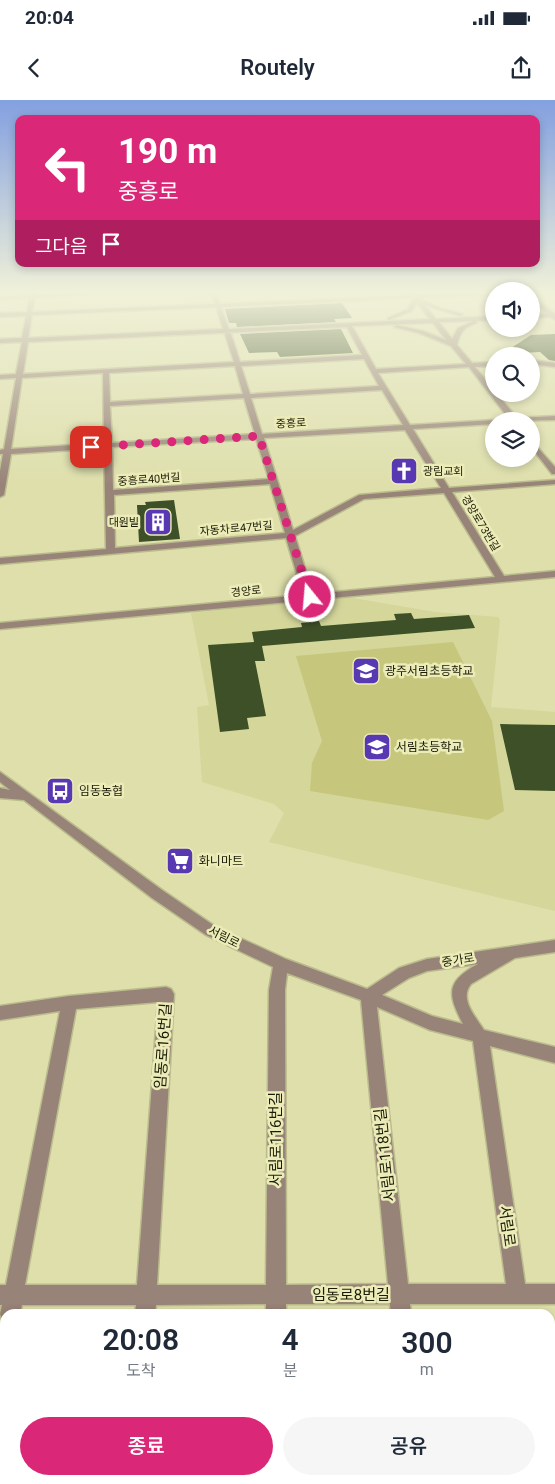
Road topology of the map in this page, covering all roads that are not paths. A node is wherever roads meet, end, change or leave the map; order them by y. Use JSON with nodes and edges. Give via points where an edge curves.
{"nodes":[{"id":1,"x":23,"y":356,"type":"edge"},
{"id":2,"x":234,"y":356,"type":"edge"},
{"id":3,"x":366,"y":356,"type":"joint"},
{"id":4,"x":462,"y":356,"type":"edge"},
{"id":5,"x":540,"y":363,"type":"edge"},
{"id":6,"x":237,"y":364,"type":"junction"},
{"id":7,"x":485,"y":364,"type":"edge"},
{"id":8,"x":470,"y":365,"type":"junction"},
{"id":9,"x":553,"y":367,"type":"edge"},
{"id":10,"x":106,"y":371,"type":"junction"},
{"id":11,"x":374,"y":371,"type":"junction"},
{"id":12,"x":20,"y":376,"type":"junction"},
{"id":13,"x":0,"y":377,"type":"edge"},
{"id":14,"x":384,"y":388,"type":"junction"},
{"id":15,"x":246,"y":396,"type":"junction"},
{"id":16,"x":106,"y":404,"type":"junction"},
{"id":17,"x":508,"y":412,"type":"edge"},
{"id":18,"x":555,"y":418,"type":"edge"},
{"id":19,"x":540,"y":419,"type":"edge"},
{"id":20,"x":485,"y":423,"type":"edge"},
{"id":21,"x":408,"y":427,"type":"junction"},
{"id":22,"x":259,"y":436,"type":"junction"},
{"id":23,"x":108,"y":446,"type":"junction"},
{"id":24,"x":3,"y":452,"type":"edge"},
{"id":25,"x":540,"y":453,"type":"edge"},
{"id":26,"x":555,"y":472,"type":"edge"},
{"id":27,"x":274,"y":481,"type":"junction"},
{"id":28,"x":555,"y":482,"type":"edge"},
{"id":29,"x":448,"y":490,"type":"junction"},
{"id":30,"x":109,"y":493,"type":"junction"},
{"id":31,"x":0,"y":494,"type":"edge"},
{"id":32,"x":290,"y":535,"type":"junction"},
{"id":33,"x":111,"y":551,"type":"junction"},
{"id":34,"x":0,"y":561,"type":"edge"},
{"id":35,"x":555,"y":574,"type":"edge"},
{"id":36,"x":501,"y":579,"type":"junction"},
{"id":37,"x":310,"y":597,"type":"junction"},
{"id":38,"x":0,"y":626,"type":"edge"},
{"id":39,"x":0,"y":776,"type":"edge"},
{"id":40,"x":0,"y":794,"type":"edge"},
{"id":41,"x":28,"y":797,"type":"junction"},
{"id":42,"x":555,"y":946,"type":"edge"},
{"id":43,"x":517,"y":951,"type":"junction"},
{"id":44,"x":281,"y":964,"type":"junction"},
{"id":45,"x":368,"y":996,"type":"junction"},
{"id":46,"x":68,"y":1003,"type":"junction"},
{"id":47,"x":0,"y":1013,"type":"edge"},
{"id":48,"x":481,"y":1038,"type":"junction"},
{"id":49,"x":555,"y":1056,"type":"edge"},
{"id":50,"x":517,"y":1294,"type":"junction"},
{"id":51,"x":555,"y":1294,"type":"edge"},
{"id":52,"x":8,"y":1301,"type":"edge"},
{"id":53,"x":146,"y":1304,"type":"edge"},
{"id":54,"x":276,"y":1304,"type":"edge"},
{"id":55,"x":401,"y":1304,"type":"edge"}],
"edges":[{"from":1,"to":12,"type":"street"},
{"from":2,"to":6,"type":"street"},
{"from":3,"to":6,"type":"street"},
{"from":3,"to":11,"type":"street","name":"경양로73번길"},
{"from":4,"to":8,"type":"street"},
{"from":5,"to":9,"type":"street"},
{"from":6,"to":10,"type":"street"},
{"from":6,"to":15,"type":"street"},
{"from":7,"to":8,"type":"street"},
{"from":8,"to":11,"type":"street"},
{"from":8,"to":17,"type":"street"},
{"from":10,"to":12,"type":"street"},
{"from":10,"to":16,"type":"street","name":"중흥로40번길"},
{"from":11,"to":14,"type":"street","name":"경양로73번길"},
{"from":12,"to":13,"type":"street"},
{"from":12,"to":24,"type":"street"},
{"from":14,"to":15,"type":"street"},
{"from":14,"to":21,"type":"street","name":"경양로73번길"},
{"from":15,"to":16,"type":"street"},
{"from":15,"to":22,"type":"street"},
{"from":16,"to":23,"type":"street","name":"중흥로40번길"},
{"from":18,"to":19,"type":"street"},
{"from":20,"to":21,"type":"street","name":"중흥로"},
{"from":21,"to":22,"type":"street","name":"중흥로"},
{"from":21,"to":29,"type":"street","name":"경양로73번길"},
{"from":22,"to":23,"type":"street","name":"중흥로"},
{"from":22,"to":27,"type":"street"},
{"from":23,"to":24,"type":"street","name":"중흥로"},
{"from":23,"to":30,"type":"street","name":"중흥로40번길"},
{"from":24,"to":31,"type":"street"},
{"from":25,"to":26,"type":"street"},
{"from":27,"to":30,"type":"street","name":"중흥로40번길"},
{"from":27,"to":32,"type":"street"},
{"from":28,"to":29,"type":"street","name":"자동차로47번길"},
{"from":29,"to":32,"type":"street","name":"자동차로47번길","via":[[362,497]]},
{"from":29,"to":36,"type":"street","name":"경양로73번길"},
{"from":30,"to":33,"type":"street","name":"중흥로40번길"},
{"from":32,"to":33,"type":"street","name":"자동차로47번길"},
{"from":32,"to":37,"type":"street"},
{"from":33,"to":34,"type":"street","name":"자동차로47번길"},
{"from":35,"to":36,"type":"street","name":"경양로"},
{"from":36,"to":37,"type":"street","name":"경양로"},
{"from":37,"to":38,"type":"street","name":"경양로"},
{"from":39,"to":41,"type":"street","name":"서림로"},
{"from":40,"to":41,"type":"street"},
{"from":41,"to":44,"type":"street","name":"서림로","via":[[211,931]]},
{"from":42,"to":43,"type":"street","name":"중가로"},
{"from":43,"to":45,"type":"street","name":"중가로","via":[[427,965],[404,973]]},
{"from":43,"to":48,"type":"street","via":[[470,976],[456,992],[459,1005]]},
{"from":44,"to":45,"type":"street","name":"서림로"},
{"from":44,"to":54,"type":"street","name":"서림로116번길","via":[[276,990]]},
{"from":45,"to":48,"type":"street","name":"서림로","via":[[430,1023]]},
{"from":45,"to":55,"type":"street","name":"서림로118번길"},
{"from":46,"to":47,"type":"street","name":"임동로16번길"},
{"from":46,"to":52,"type":"street","name":"임동로8번길"},
{"from":46,"to":53,"type":"street","name":"임동로16번길","via":[[166,994]]},
{"from":48,"to":49,"type":"street","name":"서림로"},
{"from":48,"to":50,"type":"street","name":"서림로"},
{"from":50,"to":51,"type":"street","name":"임동로8번길"},
{"from":50,"to":55,"type":"street","name":"임동로8번길"},
{"from":52,"to":53,"type":"street","name":"임동로8번길"},
{"from":53,"to":54,"type":"street","name":"임동로8번길"},
{"from":54,"to":55,"type":"street","name":"임동로8번길"}]}
